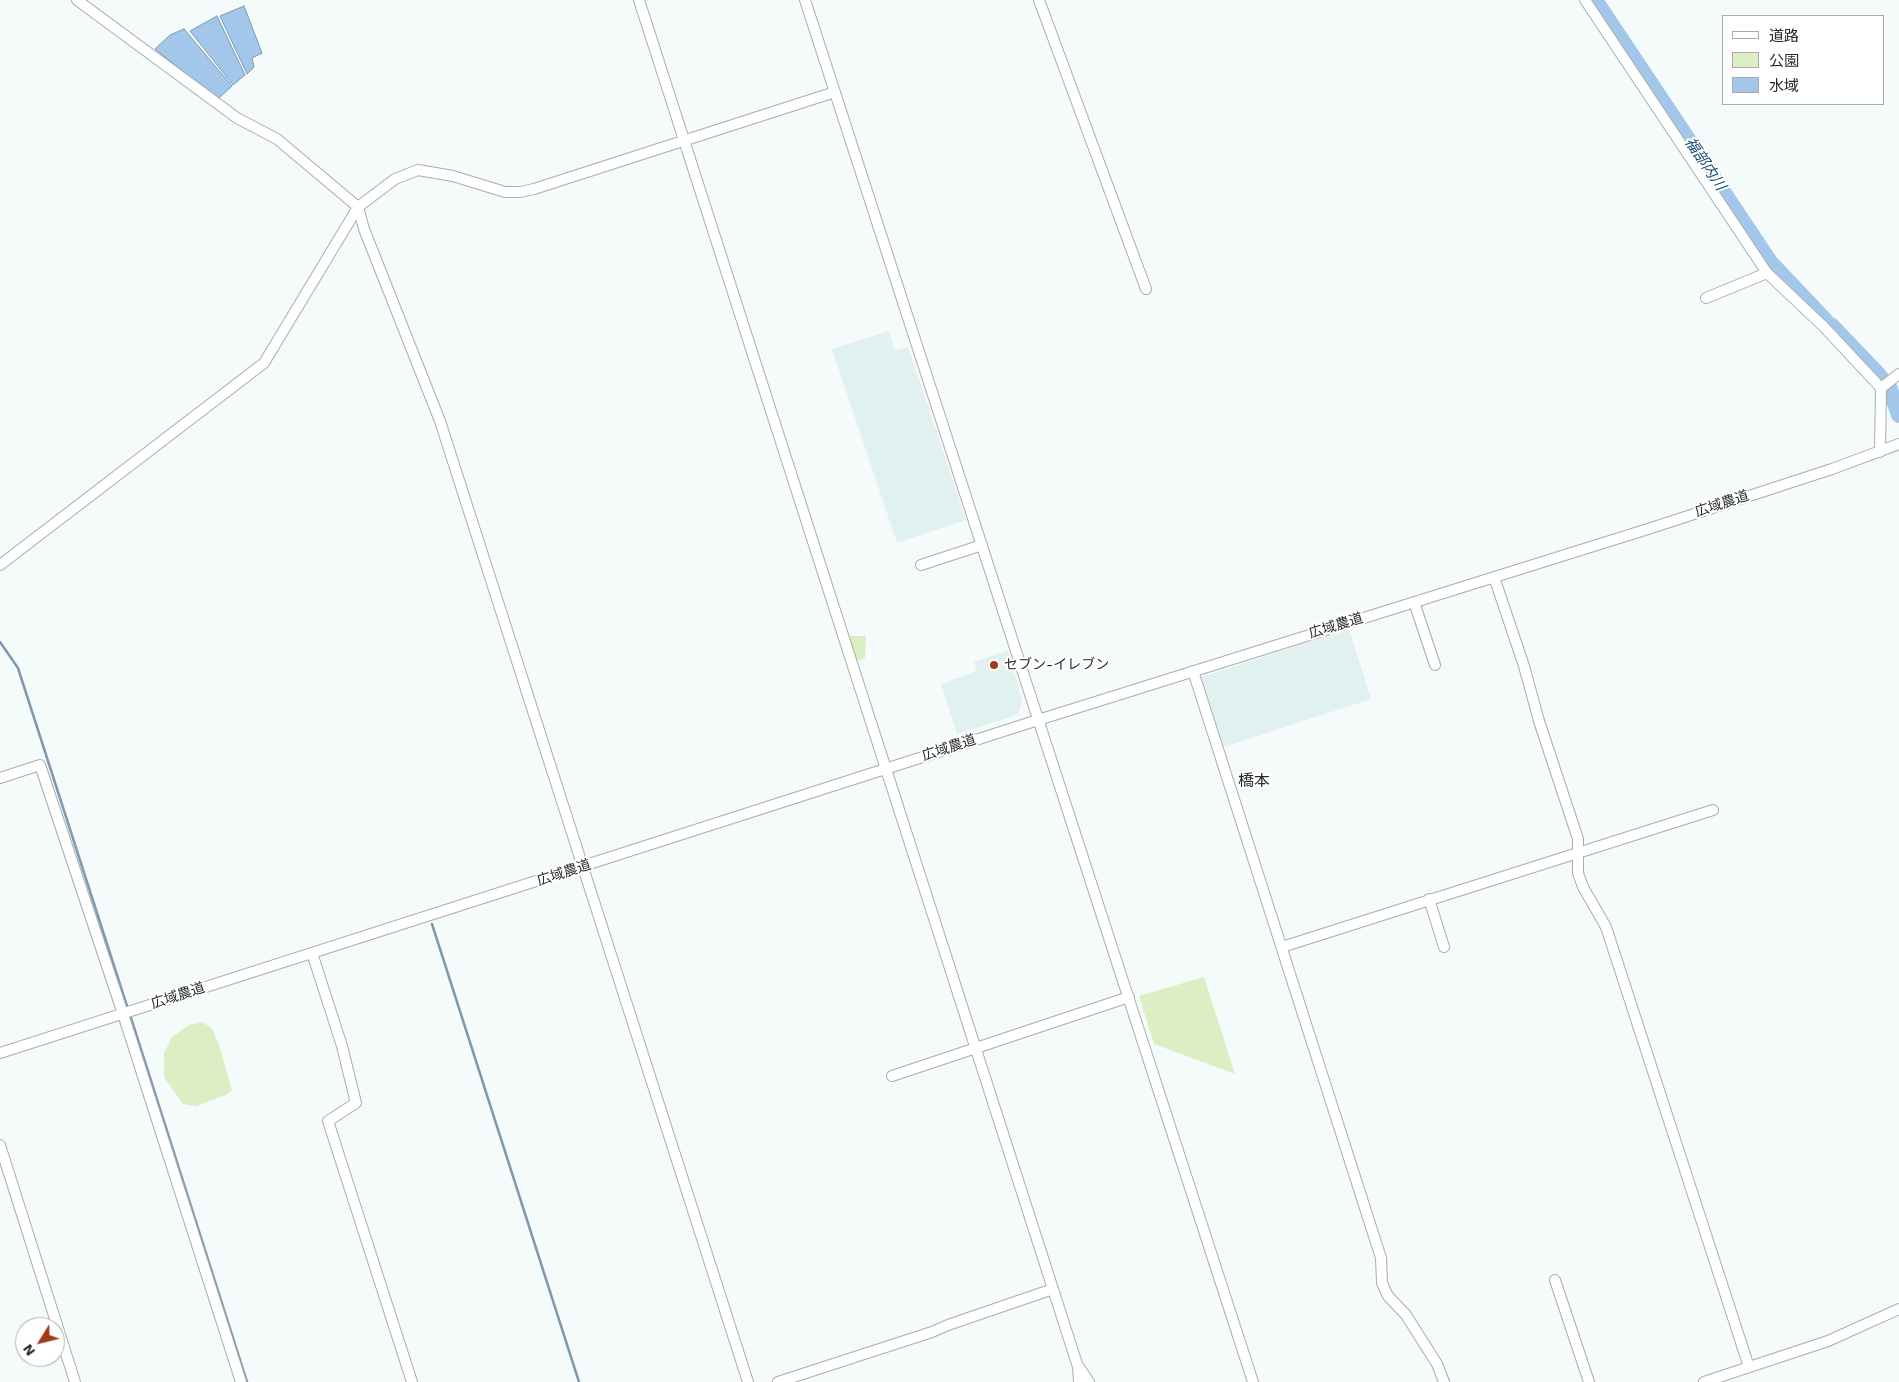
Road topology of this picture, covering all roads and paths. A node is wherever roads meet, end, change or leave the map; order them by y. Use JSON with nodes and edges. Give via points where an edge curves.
{"nodes":[{"id":1,"x":77,"y":0,"type":"edge"},
{"id":2,"x":640,"y":0,"type":"edge"},
{"id":3,"x":805,"y":0,"type":"edge"},
{"id":4,"x":1039,"y":0,"type":"edge"},
{"id":5,"x":1586,"y":0,"type":"edge"},
{"id":6,"x":835,"y":92,"type":"junction"},
{"id":7,"x":685,"y":141,"type":"junction"},
{"id":8,"x":358,"y":207,"type":"junction"},
{"id":9,"x":1767,"y":273,"type":"junction"},
{"id":10,"x":1146,"y":289,"type":"dead end"},
{"id":11,"x":1706,"y":298,"type":"dead end"},
{"id":12,"x":1899,"y":374,"type":"edge"},
{"id":13,"x":1884,"y":386,"type":"junction"},
{"id":14,"x":1899,"y":444,"type":"edge"},
{"id":15,"x":1880,"y":452,"type":"junction"},
{"id":16,"x":982,"y":545,"type":"junction"},
{"id":17,"x":0,"y":565,"type":"edge"},
{"id":18,"x":921,"y":565,"type":"dead end"},
{"id":19,"x":1494,"y":577,"type":"junction"},
{"id":20,"x":1414,"y":602,"type":"junction"},
{"id":21,"x":1435,"y":665,"type":"dead end"},
{"id":22,"x":1193,"y":671,"type":"junction"},
{"id":23,"x":1038,"y":720,"type":"junction"},
{"id":24,"x":886,"y":768,"type":"junction"},
{"id":25,"x":0,"y":778,"type":"edge"},
{"id":26,"x":1713,"y":810,"type":"dead end"},
{"id":27,"x":1578,"y":852,"type":"junction"},
{"id":28,"x":583,"y":867,"type":"junction"},
{"id":29,"x":1429,"y":899,"type":"junction"},
{"id":30,"x":1444,"y":947,"type":"dead end"},
{"id":31,"x":1282,"y":948,"type":"junction"},
{"id":32,"x":312,"y":953,"type":"junction"},
{"id":33,"x":1129,"y":997,"type":"junction"},
{"id":34,"x":123,"y":1014,"type":"junction"},
{"id":35,"x":975,"y":1047,"type":"junction"},
{"id":36,"x":0,"y":1053,"type":"edge"},
{"id":37,"x":892,"y":1076,"type":"dead end"},
{"id":38,"x":0,"y":1145,"type":"edge"},
{"id":39,"x":1555,"y":1280,"type":"dead end"},
{"id":40,"x":1053,"y":1289,"type":"junction"},
{"id":41,"x":1899,"y":1309,"type":"edge"},
{"id":42,"x":1078,"y":1367,"type":"junction"},
{"id":43,"x":1749,"y":1367,"type":"junction"},
{"id":44,"x":75,"y":1382,"type":"edge"},
{"id":45,"x":242,"y":1382,"type":"edge"},
{"id":46,"x":412,"y":1382,"type":"edge"},
{"id":47,"x":748,"y":1382,"type":"edge"},
{"id":48,"x":778,"y":1382,"type":"edge"},
{"id":49,"x":1079,"y":1382,"type":"edge"},
{"id":50,"x":1089,"y":1382,"type":"edge"},
{"id":51,"x":1253,"y":1382,"type":"edge"},
{"id":52,"x":1444,"y":1382,"type":"edge"},
{"id":53,"x":1589,"y":1382,"type":"edge"},
{"id":54,"x":1704,"y":1382,"type":"edge"}],
"edges":[{"from":1,"to":8,"type":"street","via":[[237,118],[277,139]]},
{"from":2,"to":7,"type":"street"},
{"from":3,"to":6,"type":"street"},
{"from":4,"to":10,"type":"street"},
{"from":5,"to":9,"type":"street"},
{"from":6,"to":7,"type":"street"},
{"from":6,"to":16,"type":"street"},
{"from":7,"to":8,"type":"street","via":[[520,192],[505,192],[453,176],[418,170],[395,179]]},
{"from":7,"to":24,"type":"street"},
{"from":8,"to":17,"type":"street","via":[[264,363]]},
{"from":8,"to":28,"type":"street","via":[[440,421]]},
{"from":9,"to":11,"type":"street"},
{"from":9,"to":13,"type":"street"},
{"from":12,"to":13,"type":"street"},
{"from":13,"to":15,"type":"street"},
{"from":14,"to":15,"type":"street","name":"広域農道"},
{"from":15,"to":19,"type":"street","name":"広域農道"},
{"from":16,"to":18,"type":"street"},
{"from":16,"to":23,"type":"street"},
{"from":19,"to":20,"type":"street","name":"広域農道"},
{"from":19,"to":27,"type":"street","via":[[1578,839]]},
{"from":20,"to":21,"type":"street"},
{"from":20,"to":22,"type":"street","name":"広域農道"},
{"from":22,"to":23,"type":"street","name":"広域農道"},
{"from":22,"to":31,"type":"street"},
{"from":23,"to":24,"type":"street","name":"広域農道"},
{"from":23,"to":33,"type":"street"},
{"from":24,"to":28,"type":"street","name":"広域農道"},
{"from":24,"to":35,"type":"street"},
{"from":25,"to":34,"type":"street","via":[[40,765]]},
{"from":26,"to":27,"type":"street"},
{"from":27,"to":29,"type":"street"},
{"from":27,"to":43,"type":"street","via":[[1582,887],[1606,927]]},
{"from":28,"to":32,"type":"street","name":"広域農道"},
{"from":28,"to":47,"type":"street"},
{"from":29,"to":30,"type":"street"},
{"from":29,"to":31,"type":"street"},
{"from":31,"to":52,"type":"street","via":[[1381,1258],[1382,1283],[1437,1364]]},
{"from":32,"to":34,"type":"street","name":"広域農道"},
{"from":32,"to":46,"type":"street","via":[[356,1102],[328,1121]]},
{"from":33,"to":35,"type":"street"},
{"from":33,"to":51,"type":"street"},
{"from":34,"to":36,"type":"street","name":"広域農道"},
{"from":34,"to":45,"type":"street"},
{"from":35,"to":37,"type":"street"},
{"from":35,"to":40,"type":"street"},
{"from":38,"to":44,"type":"street"},
{"from":39,"to":53,"type":"street"},
{"from":40,"to":42,"type":"street"},
{"from":40,"to":48,"type":"street"},
{"from":41,"to":43,"type":"street","via":[[1828,1341]]},
{"from":42,"to":49,"type":"street"},
{"from":42,"to":50,"type":"street"},
{"from":43,"to":54,"type":"street"}]}
